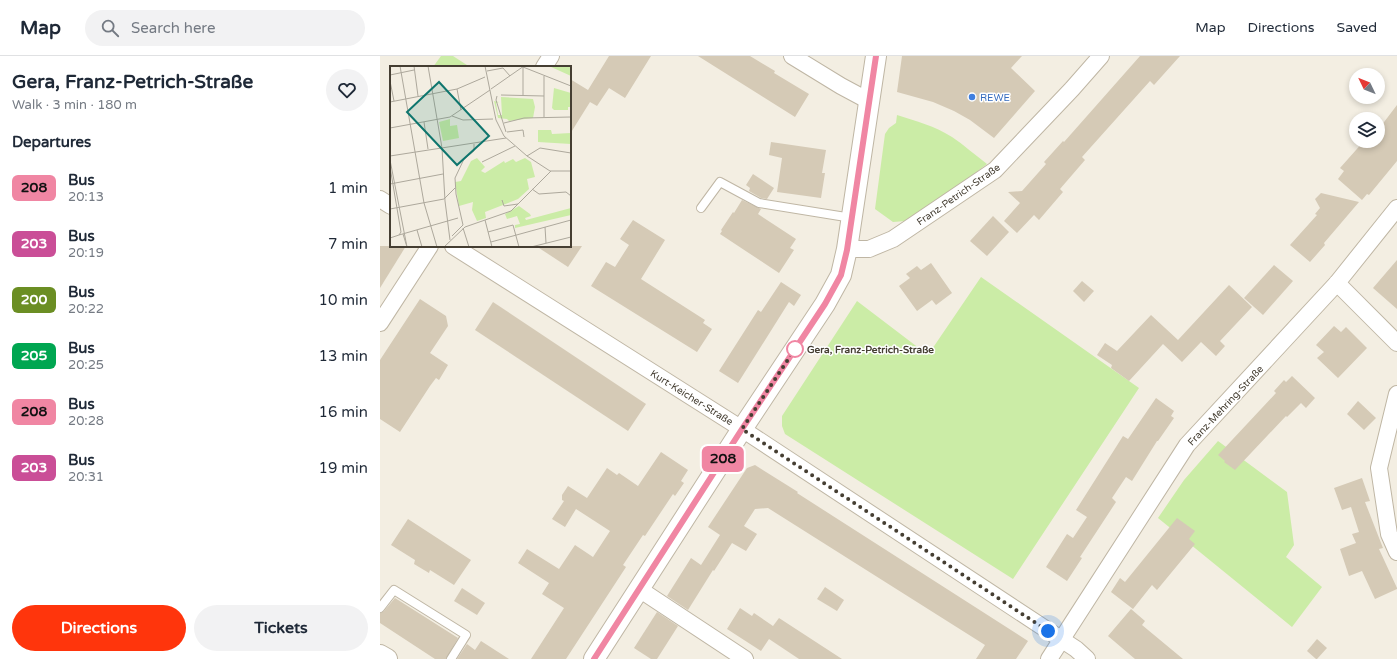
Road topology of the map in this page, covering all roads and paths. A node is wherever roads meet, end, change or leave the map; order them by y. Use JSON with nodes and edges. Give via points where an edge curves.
{"nodes":[{"id":1,"x":551,"y":56,"type":"edge"},
{"id":2,"x":792,"y":56,"type":"edge"},
{"id":3,"x":876,"y":56,"type":"edge"},
{"id":4,"x":1101,"y":56,"type":"edge"},
{"id":5,"x":545,"y":66,"type":"edge"},
{"id":6,"x":869,"y":101,"type":"junction"},
{"id":7,"x":380,"y":199,"type":"edge"},
{"id":8,"x":390,"y":205,"type":"edge"},
{"id":9,"x":701,"y":208,"type":"dead end"},
{"id":10,"x":1397,"y":208,"type":"edge"},
{"id":11,"x":852,"y":218,"type":"junction"},
{"id":12,"x":429,"y":247,"type":"edge"},
{"id":13,"x":455,"y":247,"type":"edge"},
{"id":14,"x":847,"y":250,"type":"junction"},
{"id":15,"x":1337,"y":283,"type":"junction"},
{"id":16,"x":380,"y":323,"type":"edge"},
{"id":17,"x":1397,"y":343,"type":"edge"},
{"id":18,"x":1397,"y":394,"type":"edge"},
{"id":19,"x":742,"y":429,"type":"junction"},
{"id":20,"x":1397,"y":552,"type":"edge"},
{"id":21,"x":639,"y":589,"type":"junction"},
{"id":22,"x":380,"y":608,"type":"edge"},
{"id":23,"x":1061,"y":640,"type":"junction"},
{"id":24,"x":380,"y":654,"type":"edge"},
{"id":25,"x":387,"y":659,"type":"edge"},
{"id":26,"x":451,"y":659,"type":"edge"},
{"id":27,"x":594,"y":659,"type":"edge"},
{"id":28,"x":745,"y":659,"type":"edge"},
{"id":29,"x":1049,"y":659,"type":"edge"},
{"id":30,"x":1087,"y":659,"type":"edge"}],
"edges":[{"from":1,"to":5,"type":"street"},
{"from":2,"to":6,"type":"street"},
{"from":3,"to":6,"type":"street"},
{"from":4,"to":14,"type":"street","name":"Franz-Petrich-Straße","via":[[995,170],[893,239],[869,249]]},
{"from":6,"to":11,"type":"street"},
{"from":7,"to":8,"type":"street"},
{"from":9,"to":11,"type":"lane","via":[[720,182],[759,203]]},
{"from":10,"to":15,"type":"street","name":"Franz-Mehring-Straße"},
{"from":11,"to":14,"type":"street"},
{"from":12,"to":16,"type":"street"},
{"from":13,"to":19,"type":"street","name":"Kurt-Keicher-Straße"},
{"from":14,"to":19,"type":"street","via":[[841,275],[825,304]]},
{"from":15,"to":17,"type":"street"},
{"from":15,"to":23,"type":"street","name":"Franz-Mehring-Straße","via":[[1187,445]]},
{"from":18,"to":20,"type":"street","via":[[1379,468],[1389,534]]},
{"from":19,"to":21,"type":"street"},
{"from":19,"to":23,"type":"street","name":"Kurt-Keicher-Straße"},
{"from":21,"to":27,"type":"street"},
{"from":21,"to":28,"type":"street"},
{"from":22,"to":26,"type":"lane","via":[[394,590],[466,635]]},
{"from":23,"to":29,"type":"street","name":"Franz-Mehring-Straße"},
{"from":23,"to":30,"type":"street","name":"Kurt-Keicher-Straße"},
{"from":24,"to":25,"type":"street"}]}
